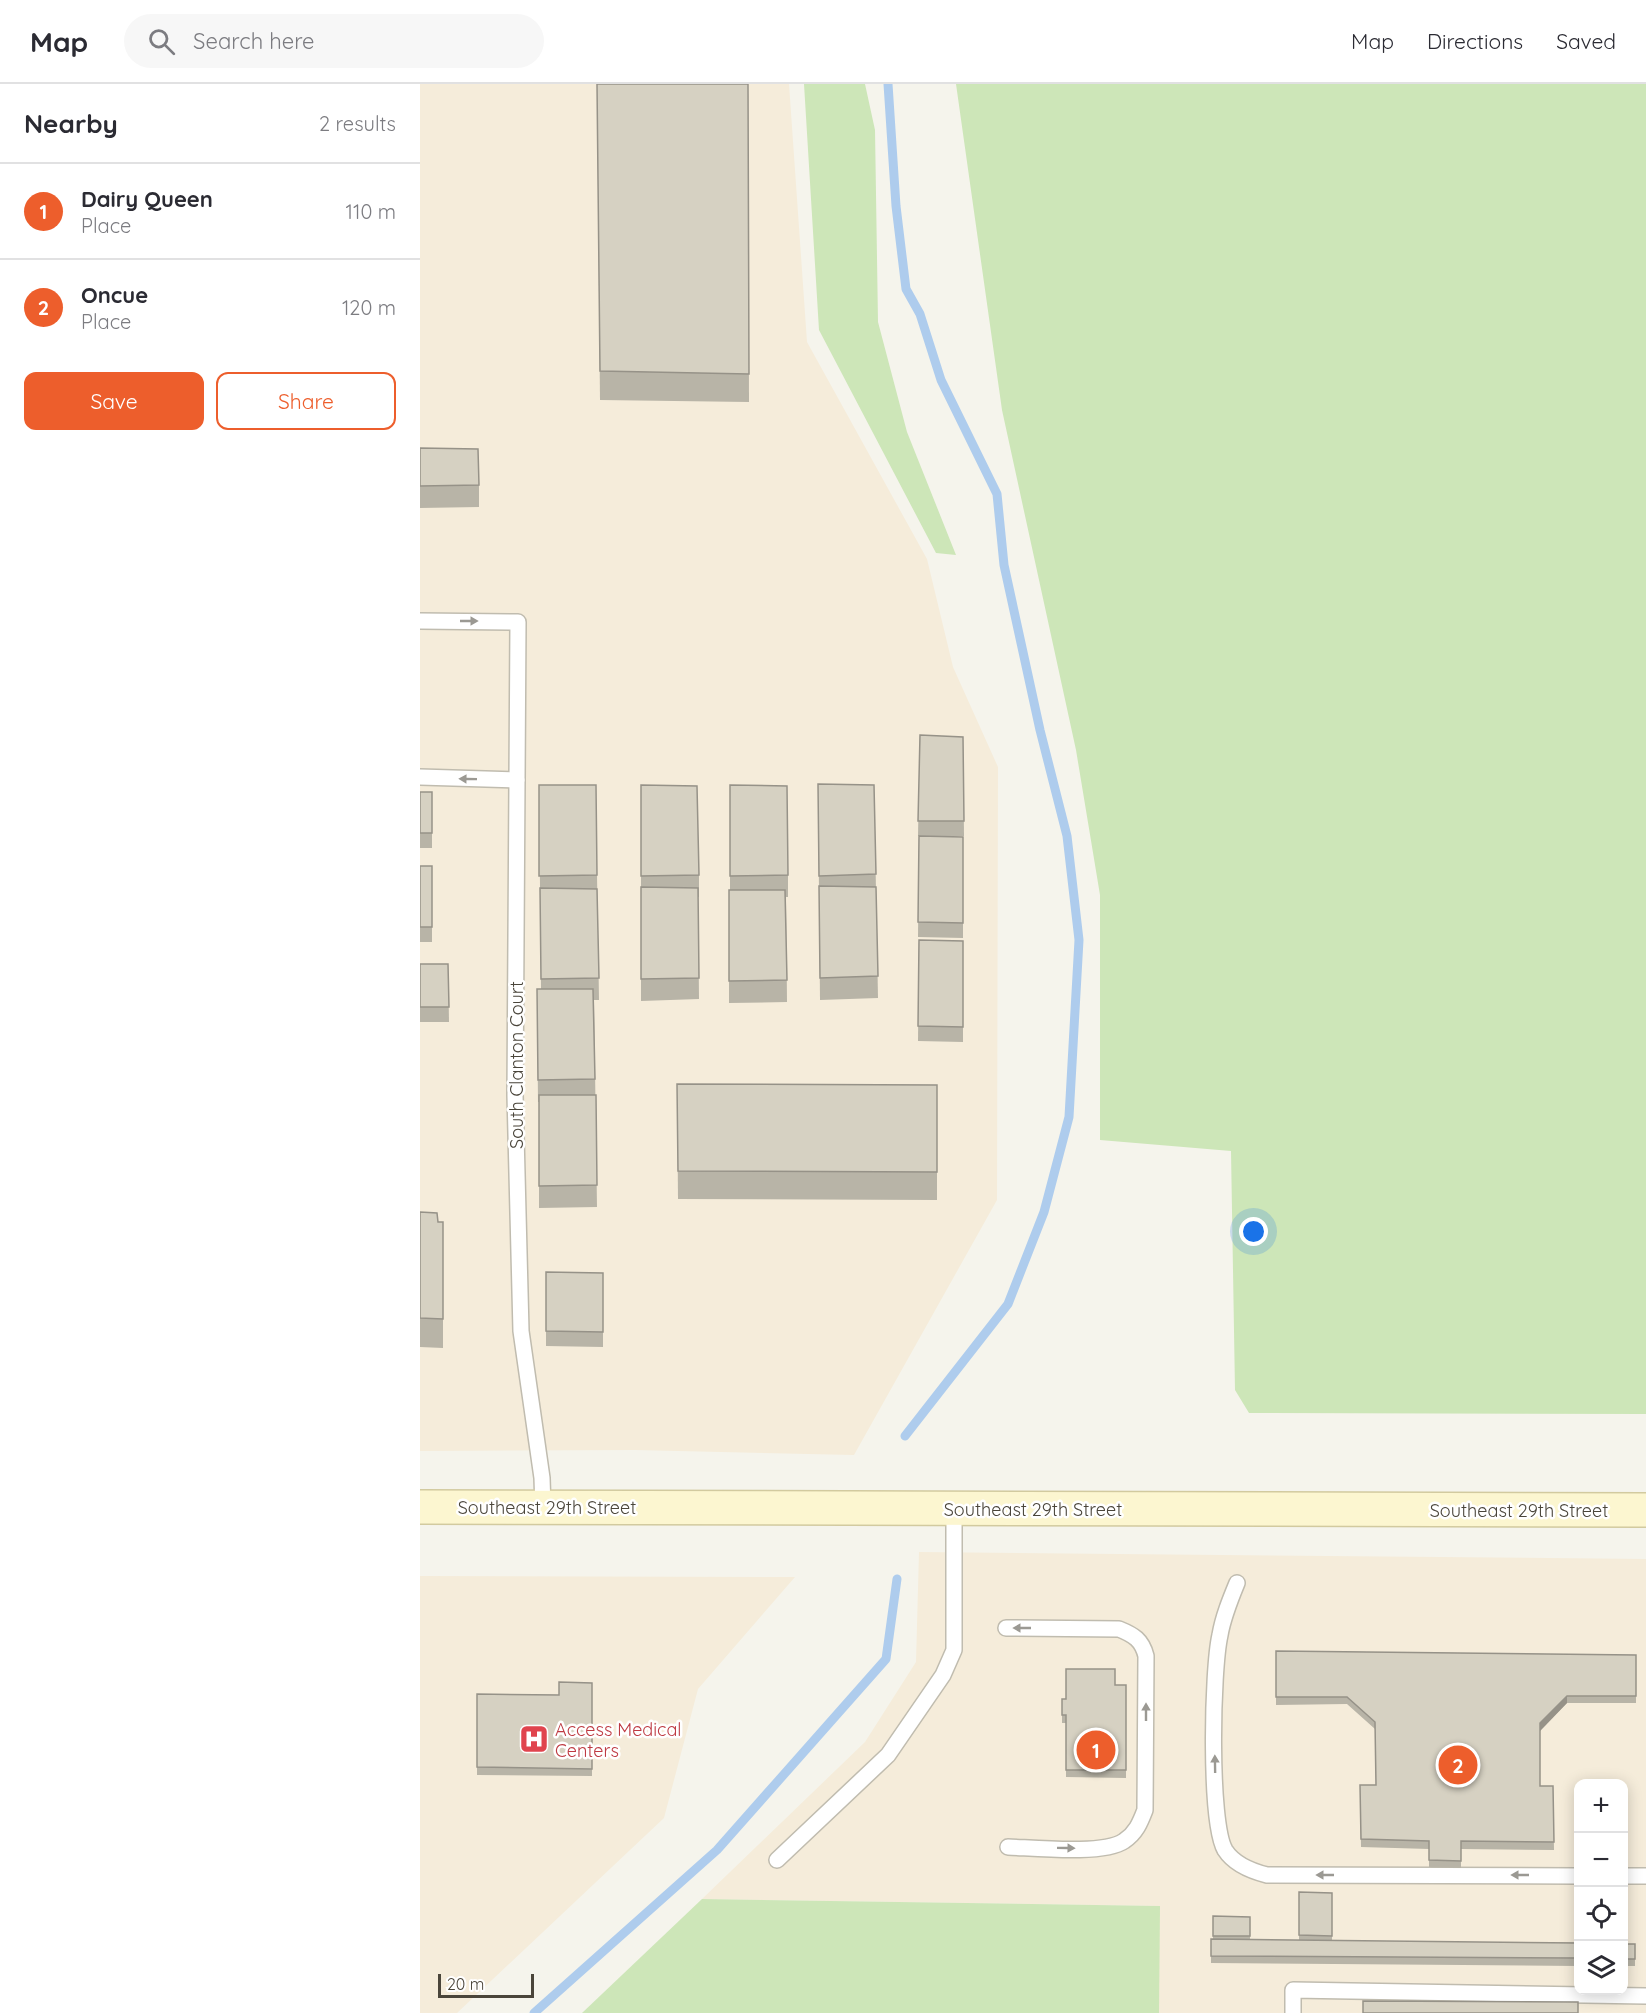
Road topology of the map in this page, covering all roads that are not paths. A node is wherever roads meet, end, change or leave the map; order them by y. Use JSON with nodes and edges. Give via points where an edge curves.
{"nodes":[{"id":1,"x":420,"y":621,"type":"edge"},
{"id":2,"x":420,"y":777,"type":"edge"},
{"id":3,"x":517,"y":780,"type":"junction"},
{"id":4,"x":420,"y":1507,"type":"edge"},
{"id":5,"x":543,"y":1508,"type":"junction"},
{"id":6,"x":954,"y":1509,"type":"junction"},
{"id":7,"x":1646,"y":1510,"type":"edge"},
{"id":8,"x":1237,"y":1583,"type":"dead end"},
{"id":9,"x":1006,"y":1628,"type":"dead end"},
{"id":10,"x":1008,"y":1847,"type":"dead end"},
{"id":11,"x":777,"y":1860,"type":"dead end"},
{"id":12,"x":1574,"y":1876,"type":"edge"},
{"id":13,"x":1628,"y":1876,"type":"edge"},
{"id":14,"x":1646,"y":1876,"type":"edge"},
{"id":15,"x":1646,"y":1996,"type":"edge"},
{"id":16,"x":1293,"y":2013,"type":"edge"}],
"edges":[{"from":1,"to":3,"type":"lane","name":"South Clanton Court","one_way":true,"via":[[518,622]]},
{"from":3,"to":2,"type":"lane","one_way":true},
{"from":3,"to":5,"type":"lane","name":"South Clanton Court","via":[[515,1095],[521,1331]]},
{"from":4,"to":5,"type":"main road","name":"Southeast 29th Street"},
{"from":5,"to":6,"type":"main road","name":"Southeast 29th Street"},
{"from":6,"to":7,"type":"main road","name":"Southeast 29th Street"},
{"from":6,"to":11,"type":"lane","via":[[954,1650],[943,1676],[888,1755]]},
{"from":12,"to":8,"type":"lane","one_way":true,"via":[[1267,1875],[1232,1858],[1218,1828],[1214,1735],[1219,1637]]},
{"from":10,"to":9,"type":"lane","one_way":true,"via":[[1098,1849],[1123,1842],[1138,1827],[1145,1810],[1146,1656],[1143,1643],[1119,1629]]},
{"from":13,"to":14,"type":"lane"},
{"from":15,"to":16,"type":"lane","via":[[1293,1990]]}]}
